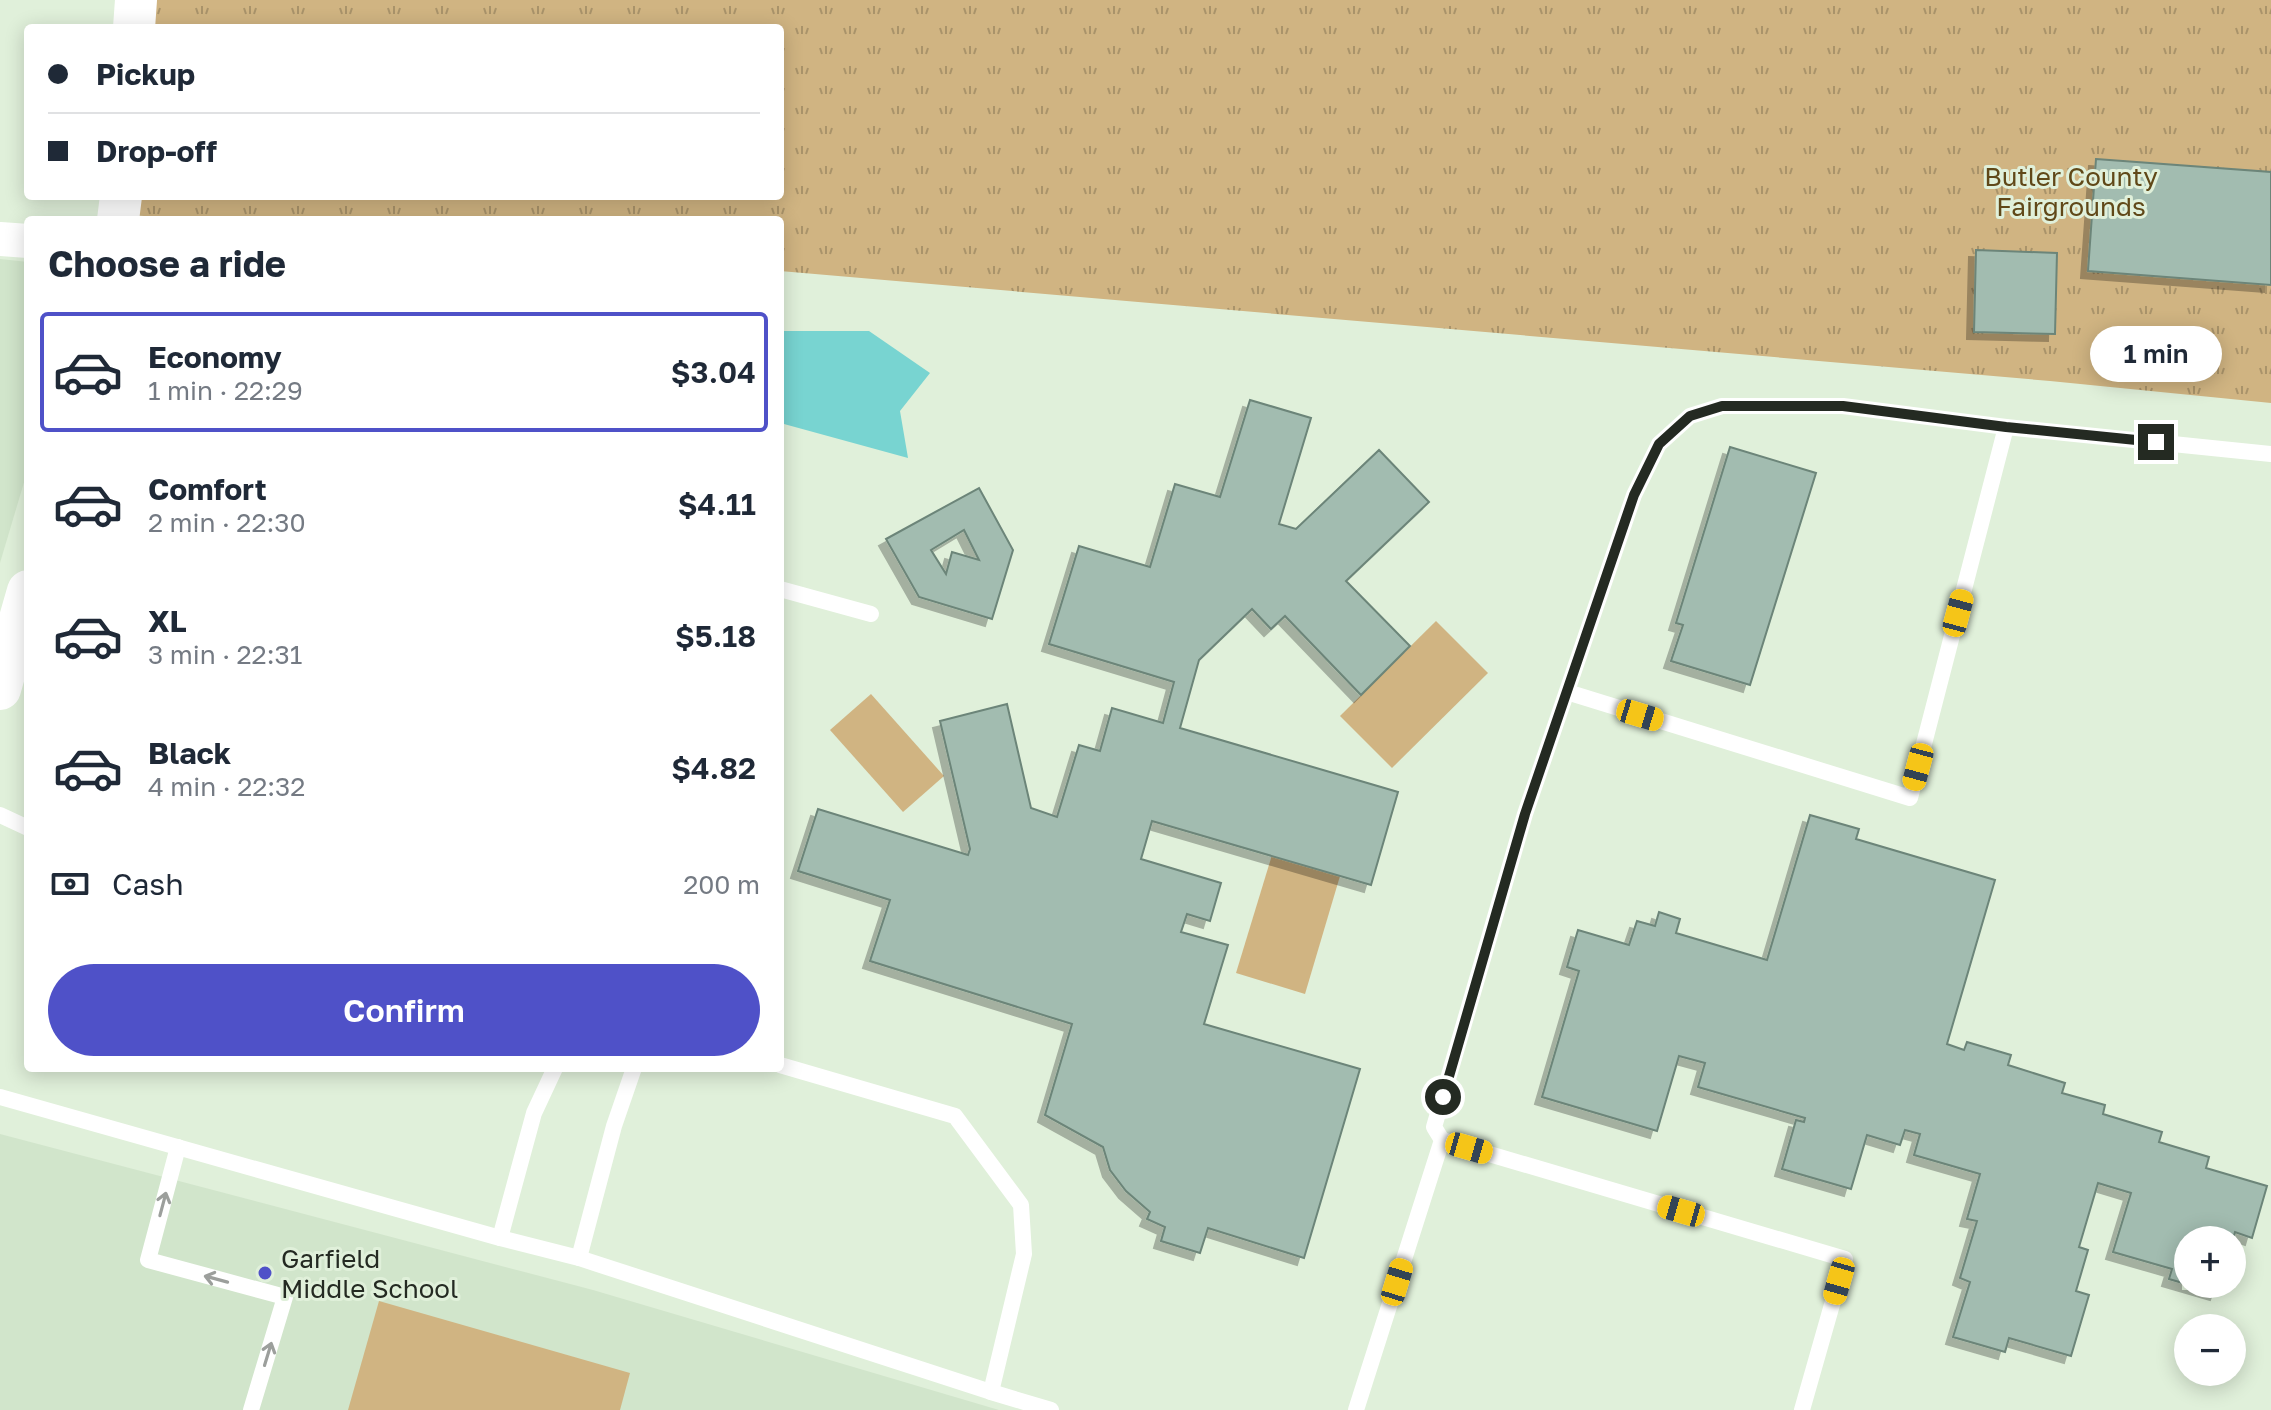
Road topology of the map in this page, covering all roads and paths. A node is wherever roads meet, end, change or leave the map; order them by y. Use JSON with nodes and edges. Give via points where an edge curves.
{"nodes":[{"id":1,"x":136,"y":0,"type":"edge"},
{"id":2,"x":134,"y":24,"type":"edge"},
{"id":3,"x":0,"y":239,"type":"edge"},
{"id":4,"x":24,"y":241,"type":"edge"},
{"id":5,"x":2006,"y":427,"type":"junction"},
{"id":6,"x":2271,"y":454,"type":"edge"},
{"id":7,"x":784,"y":590,"type":"edge"},
{"id":8,"x":24,"y":605,"type":"edge"},
{"id":9,"x":871,"y":614,"type":"dead end"},
{"id":10,"x":0,"y":689,"type":"edge"},
{"id":11,"x":1567,"y":692,"type":"junction"},
{"id":12,"x":0,"y":815,"type":"edge"},
{"id":13,"x":24,"y":826,"type":"edge"},
{"id":14,"x":784,"y":1066,"type":"edge"},
{"id":15,"x":553,"y":1072,"type":"edge"},
{"id":16,"x":633,"y":1072,"type":"edge"},
{"id":17,"x":0,"y":1097,"type":"edge"},
{"id":18,"x":1442,"y":1140,"type":"junction"},
{"id":19,"x":178,"y":1147,"type":"junction"},
{"id":20,"x":500,"y":1238,"type":"junction"},
{"id":21,"x":579,"y":1258,"type":"junction"},
{"id":22,"x":991,"y":1392,"type":"junction"},
{"id":23,"x":251,"y":1410,"type":"edge"},
{"id":24,"x":1051,"y":1410,"type":"edge"},
{"id":25,"x":1356,"y":1410,"type":"edge"},
{"id":26,"x":1802,"y":1410,"type":"edge"}],
"edges":[{"from":1,"to":2,"type":"street"},
{"from":3,"to":4,"type":"street"},
{"from":5,"to":6,"type":"lane"},
{"from":5,"to":11,"type":"lane","via":[[1843,406],[1722,406],[1690,416],[1659,444],[1634,495]]},
{"from":5,"to":11,"type":"lane","via":[[1910,798]]},
{"from":7,"to":9,"type":"lane"},
{"from":8,"to":10,"type":"street"},
{"from":11,"to":18,"type":"lane","via":[[1525,814],[1434,1127]]},
{"from":12,"to":13,"type":"lane"},
{"from":14,"to":22,"type":"lane","via":[[955,1116],[1021,1205],[1024,1254]]},
{"from":15,"to":20,"type":"lane","via":[[534,1113]]},
{"from":16,"to":21,"type":"lane"},
{"from":17,"to":19,"type":"lane"},
{"from":18,"to":25,"type":"lane"},
{"from":18,"to":26,"type":"lane","via":[[1845,1259]]},
{"from":19,"to":20,"type":"lane"},
{"from":23,"to":19,"type":"lane","one_way":true,"via":[[285,1297],[148,1260]]},
{"from":20,"to":21,"type":"lane"},
{"from":21,"to":22,"type":"lane"},
{"from":22,"to":24,"type":"lane"}]}
